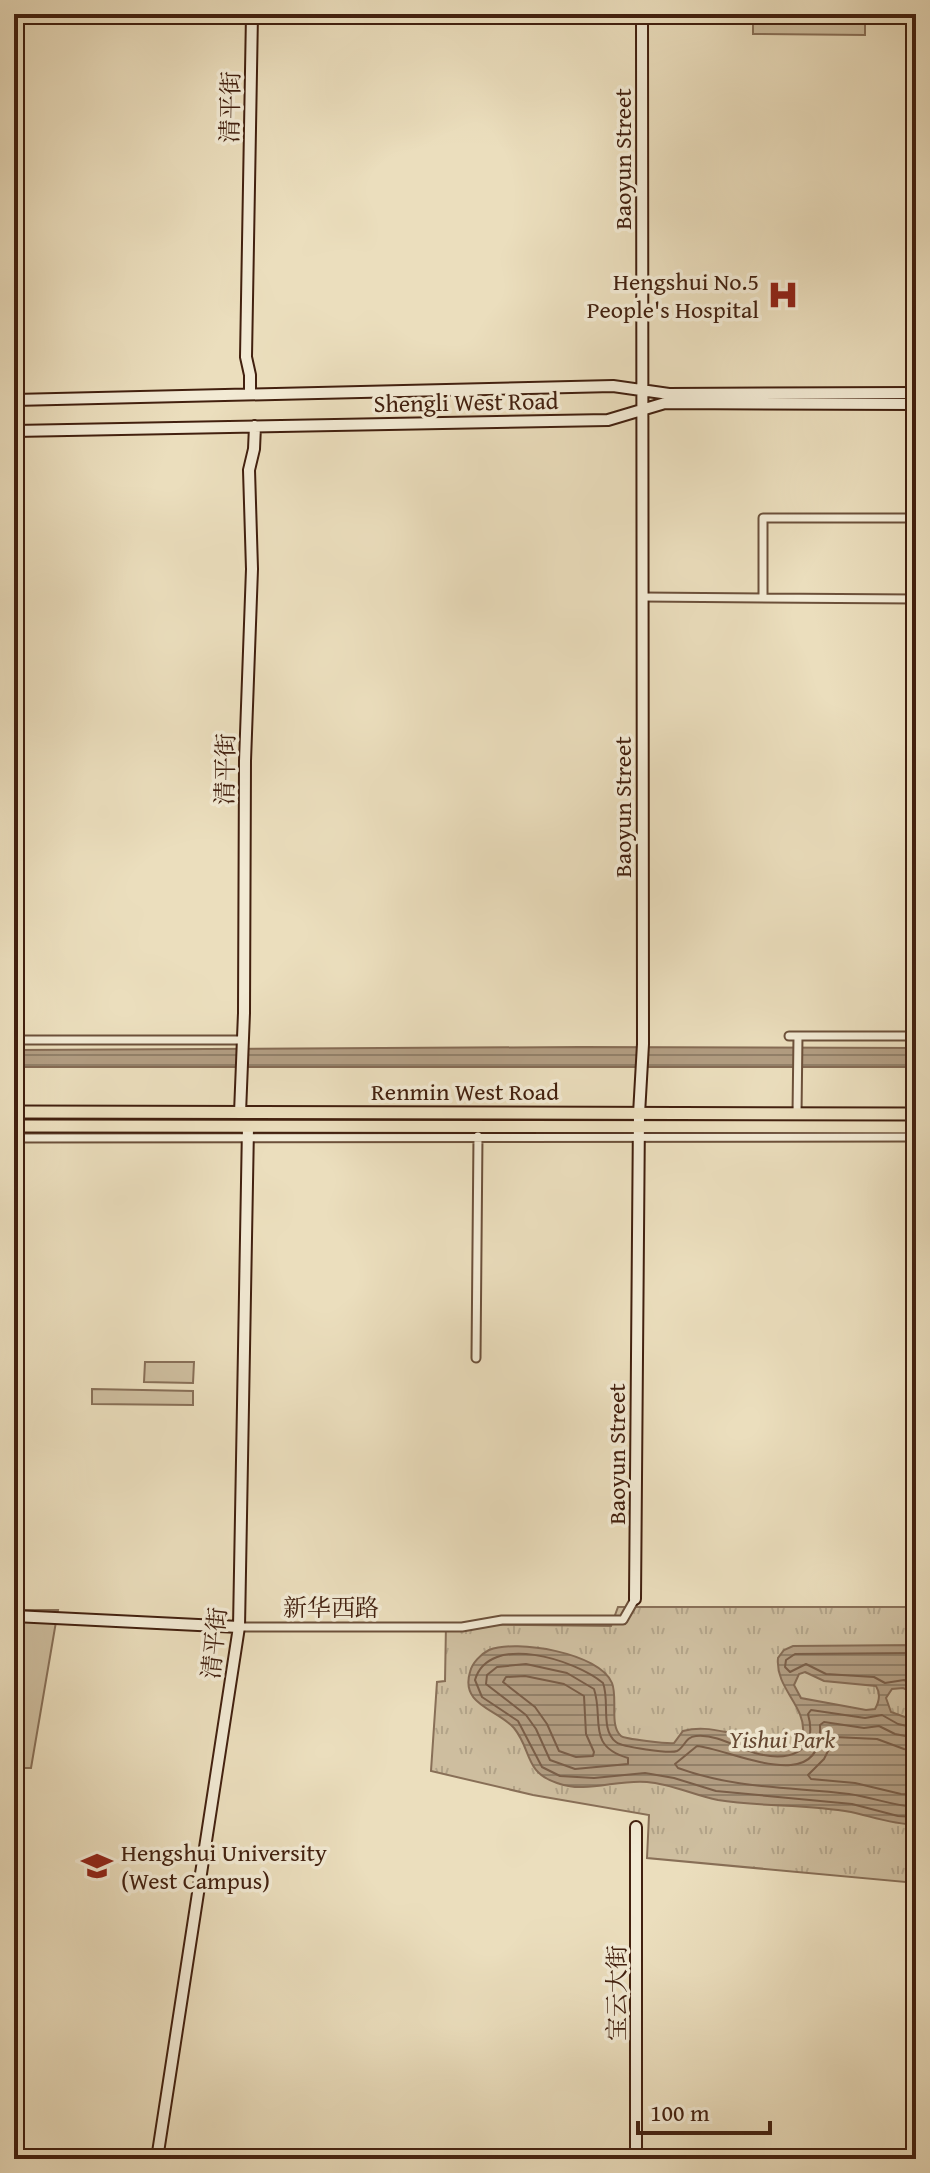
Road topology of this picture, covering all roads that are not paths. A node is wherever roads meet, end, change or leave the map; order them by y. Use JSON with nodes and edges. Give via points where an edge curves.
{"nodes":[{"id":1,"x":252,"y":14,"type":"edge"},
{"id":2,"x":642,"y":14,"type":"edge"},
{"id":3,"x":642,"y":390,"type":"junction"},
{"id":4,"x":250,"y":393,"type":"junction"},
{"id":5,"x":916,"y":393,"type":"edge"},
{"id":6,"x":14,"y":400,"type":"edge"},
{"id":7,"x":916,"y":404,"type":"edge"},
{"id":8,"x":642,"y":410,"type":"junction"},
{"id":9,"x":255,"y":426,"type":"junction"},
{"id":10,"x":14,"y":431,"type":"edge"},
{"id":11,"x":916,"y":518,"type":"edge"},
{"id":12,"x":642,"y":597,"type":"junction"},
{"id":13,"x":763,"y":598,"type":"junction"},
{"id":14,"x":916,"y":599,"type":"edge"},
{"id":15,"x":789,"y":1036,"type":"dead end"},
{"id":16,"x":916,"y":1036,"type":"edge"},
{"id":17,"x":14,"y":1037,"type":"edge"},
{"id":18,"x":798,"y":1040,"type":"junction"},
{"id":19,"x":242,"y":1043,"type":"junction"},
{"id":20,"x":14,"y":1112,"type":"edge"},
{"id":21,"x":240,"y":1113,"type":"junction"},
{"id":22,"x":639,"y":1114,"type":"junction"},
{"id":23,"x":797,"y":1114,"type":"junction"},
{"id":24,"x":916,"y":1114,"type":"edge"},
{"id":25,"x":14,"y":1126,"type":"edge"},
{"id":26,"x":916,"y":1127,"type":"edge"},
{"id":27,"x":247,"y":1131,"type":"junction"},
{"id":28,"x":638,"y":1131,"type":"junction"},
{"id":29,"x":478,"y":1132,"type":"junction"},
{"id":30,"x":916,"y":1137,"type":"edge"},
{"id":31,"x":14,"y":1138,"type":"edge"},
{"id":32,"x":476,"y":1358,"type":"dead end"},
{"id":33,"x":635,"y":1599,"type":"joint"},
{"id":34,"x":14,"y":1616,"type":"edge"},
{"id":35,"x":239,"y":1627,"type":"junction"},
{"id":36,"x":636,"y":1827,"type":"dead end"},
{"id":37,"x":157,"y":2159,"type":"edge"},
{"id":38,"x":636,"y":2159,"type":"edge"}],
"edges":[{"from":1,"to":4,"type":"street","name":"清平街","via":[[246,357]]},
{"from":2,"to":3,"type":"street","name":"Baoyun Street"},
{"from":3,"to":4,"type":"street","name":"Shengli West Road","via":[[613,386]]},
{"from":3,"to":5,"type":"street","name":"Shengli West Road"},
{"from":3,"to":8,"type":"street","name":"Baoyun Street"},
{"from":4,"to":6,"type":"street","name":"Shengli West Road"},
{"from":7,"to":8,"type":"street","name":"Shengli West Road","via":[[665,403]]},
{"from":8,"to":9,"type":"street","name":"Shengli West Road","via":[[608,420]]},
{"from":8,"to":12,"type":"street","name":"Baoyun Street"},
{"from":9,"to":10,"type":"street","name":"Shengli West Road"},
{"from":9,"to":19,"type":"street","name":"清平街","via":[[249,470],[252,569]]},
{"from":11,"to":13,"type":"street","via":[[763,518]]},
{"from":12,"to":13,"type":"street"},
{"from":12,"to":22,"type":"street","name":"Baoyun Street"},
{"from":13,"to":14,"type":"street"},
{"from":15,"to":18,"type":"street"},
{"from":16,"to":18,"type":"street"},
{"from":17,"to":19,"type":"street"},
{"from":18,"to":23,"type":"street"},
{"from":19,"to":21,"type":"street","name":"清平街"},
{"from":20,"to":21,"type":"main road","name":"Renmin West Road"},
{"from":21,"to":22,"type":"main road","name":"Renmin West Road"},
{"from":22,"to":23,"type":"main road","name":"Renmin West Road"},
{"from":22,"to":28,"type":"street","name":"Baoyun Street"},
{"from":23,"to":24,"type":"main road","name":"Renmin West Road"},
{"from":25,"to":27,"type":"main road","name":"Renmin West Road"},
{"from":26,"to":28,"type":"main road","name":"Renmin West Road"},
{"from":27,"to":29,"type":"main road","name":"Renmin West Road"},
{"from":27,"to":31,"type":"street"},
{"from":27,"to":35,"type":"street","name":"清平街"},
{"from":28,"to":29,"type":"main road","name":"Renmin West Road"},
{"from":28,"to":30,"type":"street"},
{"from":28,"to":33,"type":"street","name":"Baoyun Street"},
{"from":29,"to":32,"type":"street"},
{"from":33,"to":35,"type":"street","name":"新华西路","via":[[623,1620],[502,1620],[462,1627]]},
{"from":34,"to":35,"type":"street","name":"新华西路"},
{"from":35,"to":37,"type":"street","name":"清平街"},
{"from":36,"to":38,"type":"street","name":"宝云大街"}]}
